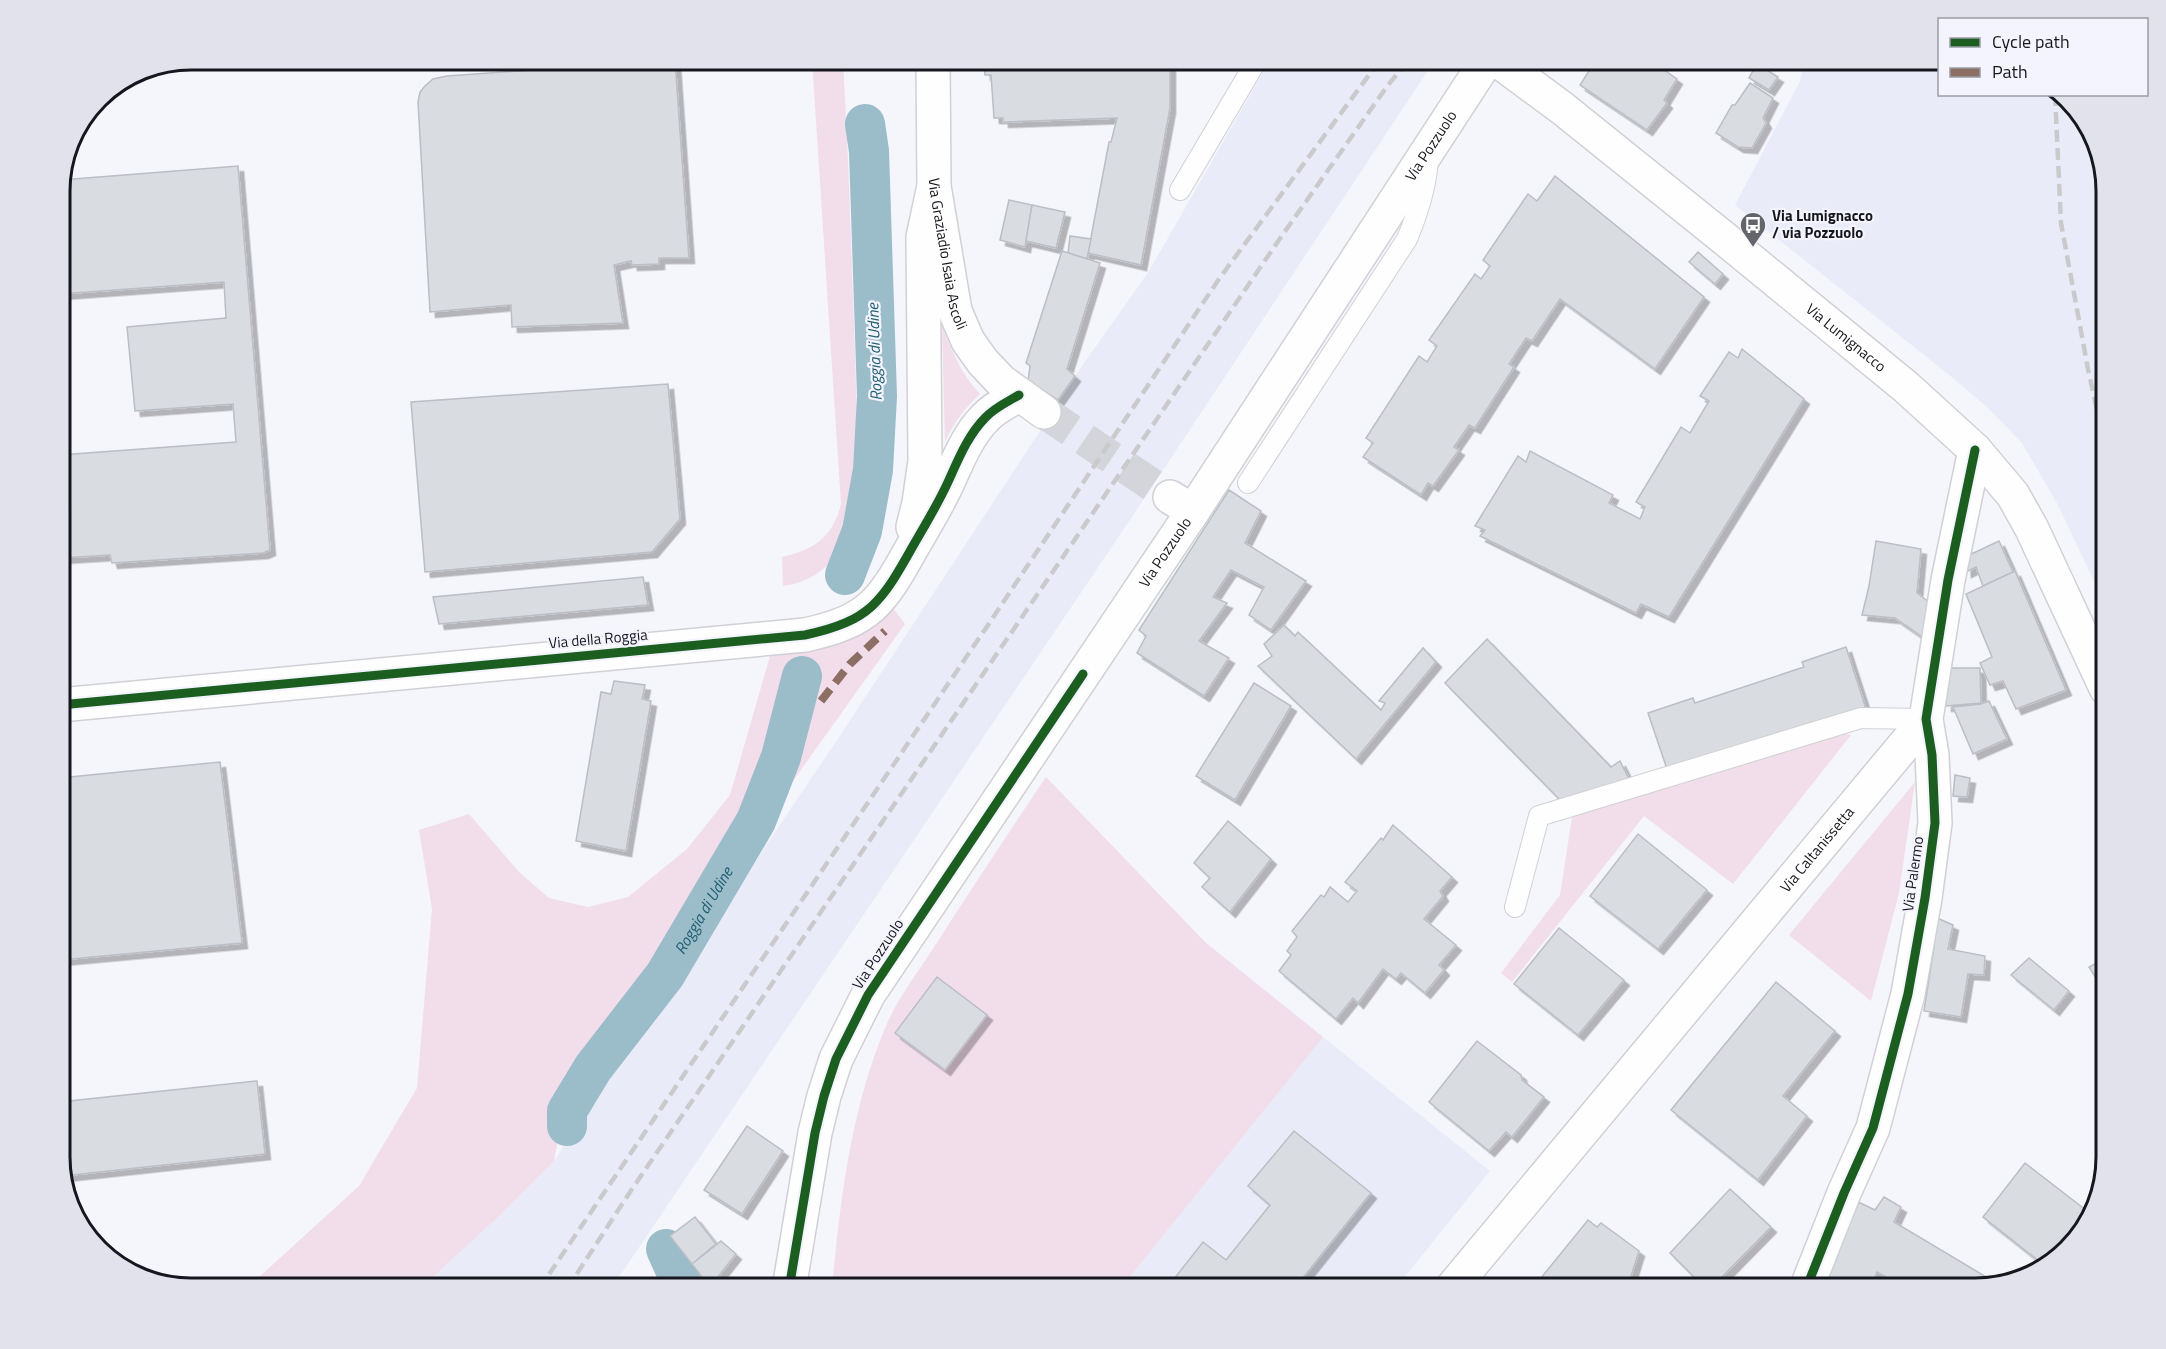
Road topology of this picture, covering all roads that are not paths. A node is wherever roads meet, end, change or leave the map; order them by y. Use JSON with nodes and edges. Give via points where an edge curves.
{"nodes":[{"id":1,"x":933,"y":70,"type":"edge"},
{"id":2,"x":1251,"y":70,"type":"edge"},
{"id":3,"x":1481,"y":70,"type":"edge"},
{"id":4,"x":1511,"y":70,"type":"edge"},
{"id":5,"x":1428,"y":151,"type":"junction"},
{"id":6,"x":934,"y":186,"type":"junction"},
{"id":7,"x":1180,"y":190,"type":"dead end"},
{"id":8,"x":1031,"y":403,"type":"joint"},
{"id":9,"x":1975,"y":450,"type":"junction"},
{"id":10,"x":1248,"y":483,"type":"dead end"},
{"id":11,"x":903,"y":564,"type":"junction"},
{"id":12,"x":2095,"y":665,"type":"edge"},
{"id":13,"x":71,"y":704,"type":"edge"},
{"id":14,"x":1926,"y":719,"type":"junction"},
{"id":15,"x":1515,"y":907,"type":"dead end"},
{"id":16,"x":791,"y":1278,"type":"edge"},
{"id":17,"x":1460,"y":1278,"type":"edge"},
{"id":18,"x":1810,"y":1278,"type":"edge"}],
"edges":[{"from":1,"to":6,"type":"street","name":"Via Graziadio Isaia Ascoli"},
{"from":2,"to":7,"type":"lane"},
{"from":3,"to":5,"type":"street","name":"Via Pozzuolo"},
{"from":4,"to":9,"type":"street","name":"Via Lumignacco","via":[[1906,387]]},
{"from":5,"to":10,"type":"lane","via":[[1422,201],[1407,239]]},
{"from":5,"to":16,"type":"street","name":"Via Pozzuolo","via":[[1182,504],[852,1023],[822,1105]]},
{"from":6,"to":8,"type":"street","name":"Via Graziadio Isaia Ascoli","via":[[955,311],[968,341],[1002,381]]},
{"from":6,"to":11,"type":"street","name":"Via della Roggia","via":[[923,237],[925,461],[920,503]]},
{"from":8,"to":11,"type":"street","name":"Via della Roggia","via":[[985,418],[962,451],[942,496]]},
{"from":9,"to":12,"type":"street","name":"Via Lumignacco","via":[[2013,495]]},
{"from":9,"to":14,"type":"street","name":"Via Palermo","via":[[1948,580]]},
{"from":11,"to":13,"type":"street","name":"Via della Roggia","via":[[892,585],[865,612],[836,626],[805,634]]},
{"from":14,"to":15,"type":"lane","via":[[1861,718],[1539,816]]},
{"from":14,"to":17,"type":"street","name":"Via Caltanissetta"},
{"from":14,"to":18,"type":"street","name":"Via Palermo","via":[[1935,823],[1908,994],[1874,1128]]}]}
